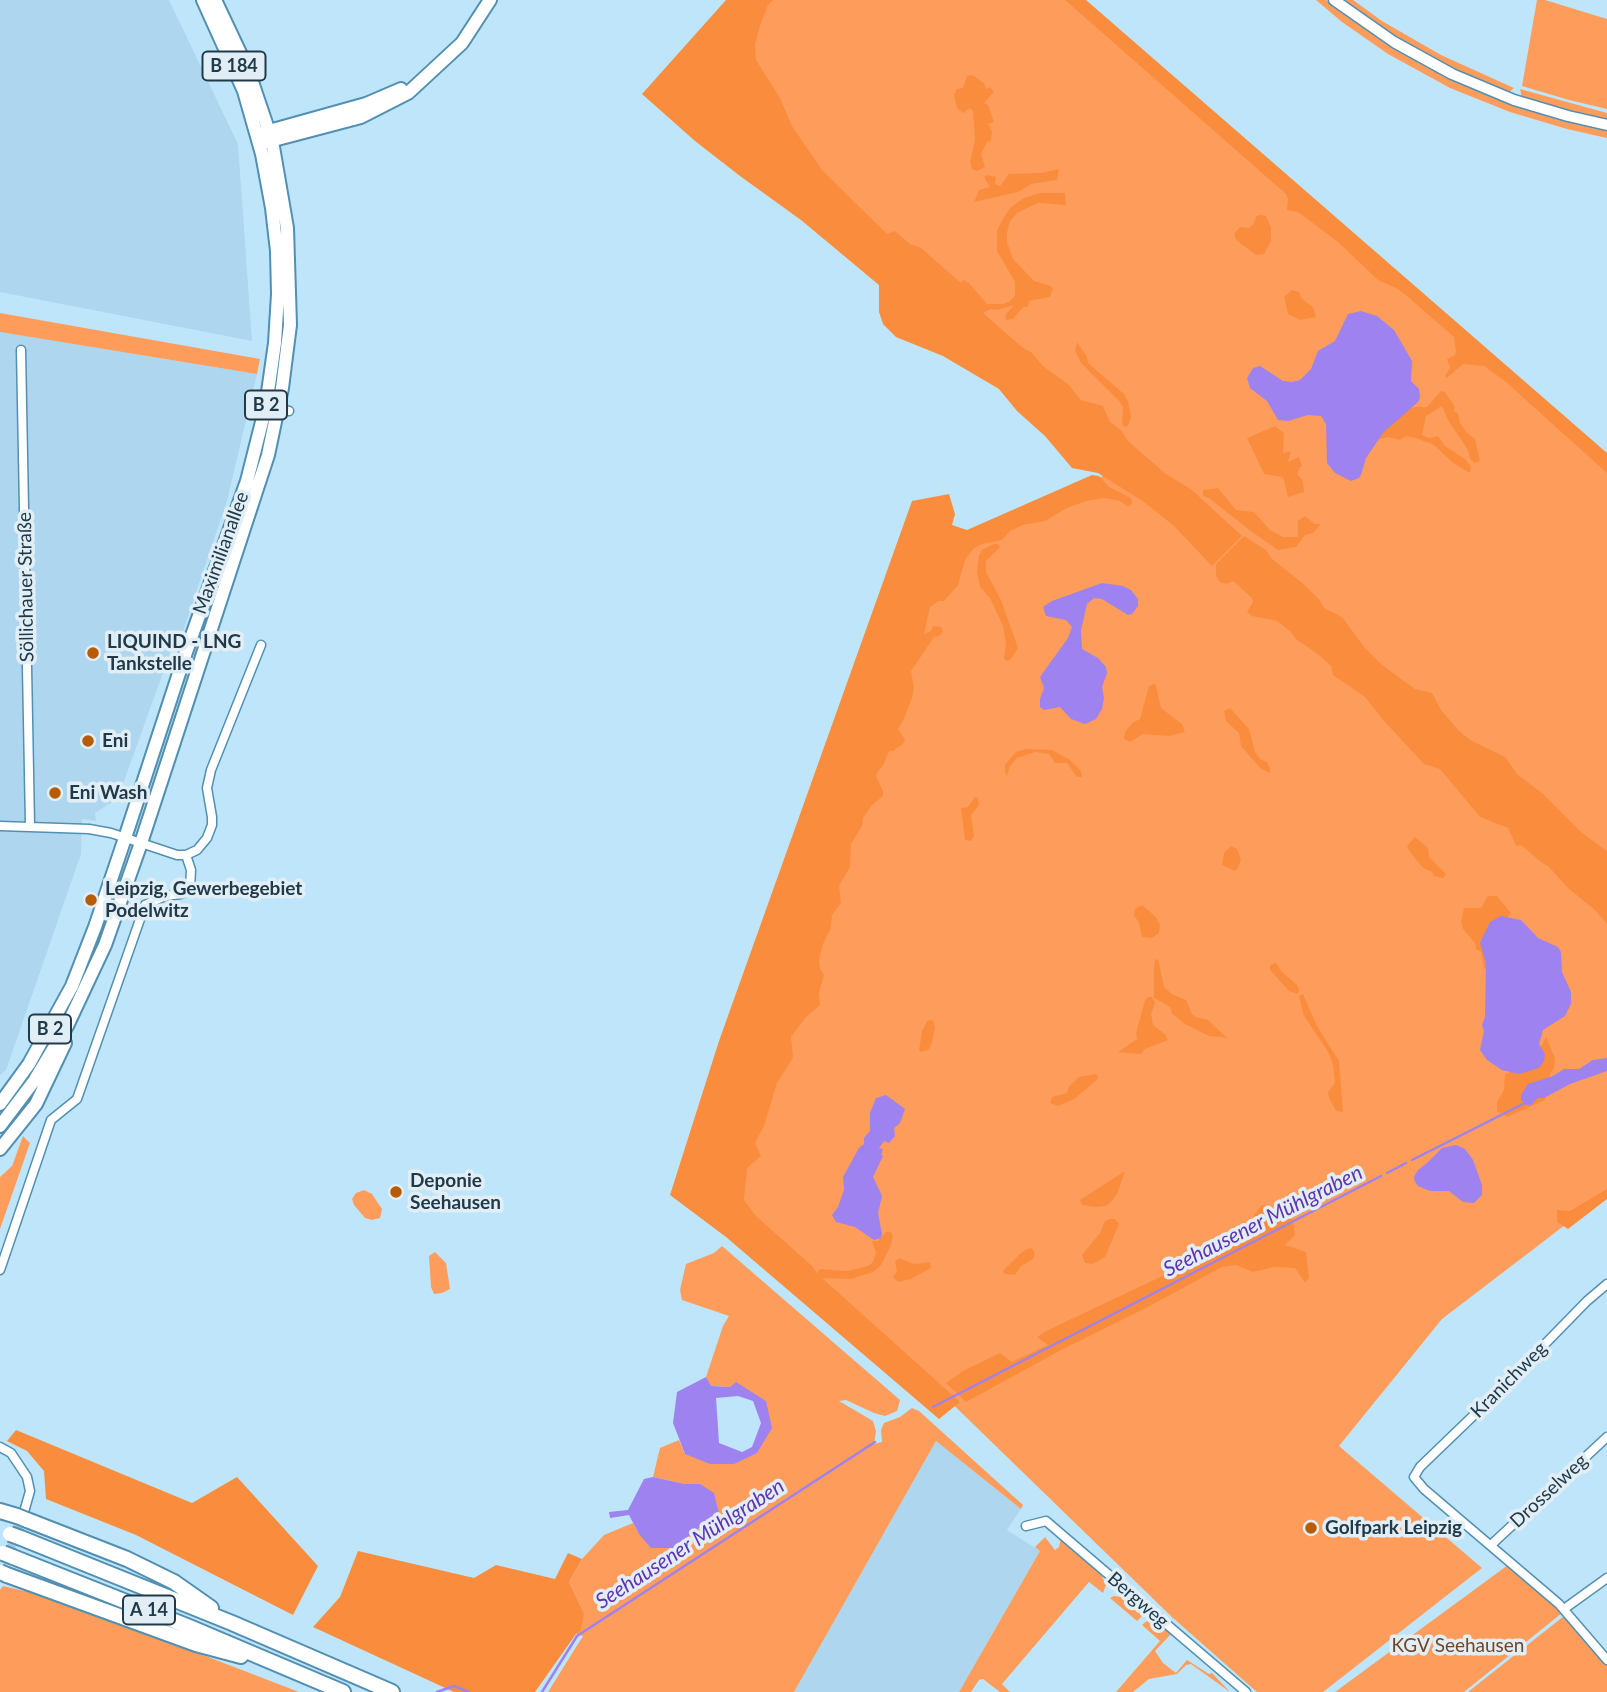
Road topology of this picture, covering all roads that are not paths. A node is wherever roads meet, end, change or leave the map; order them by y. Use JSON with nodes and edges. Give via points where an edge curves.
{"nodes":[{"id":1,"x":203,"y":0,"type":"edge"},
{"id":2,"x":215,"y":0,"type":"edge"},
{"id":3,"x":489,"y":0,"type":"edge"},
{"id":4,"x":1334,"y":0,"type":"edge"},
{"id":5,"x":1607,"y":125,"type":"edge"},
{"id":6,"x":265,"y":137,"type":"junction"},
{"id":7,"x":21,"y":350,"type":"dead end"},
{"id":8,"x":261,"y":645,"type":"dead end"},
{"id":9,"x":30,"y":825,"type":"junction"},
{"id":10,"x":0,"y":826,"type":"edge"},
{"id":11,"x":125,"y":838,"type":"junction"},
{"id":12,"x":141,"y":843,"type":"junction"},
{"id":13,"x":186,"y":855,"type":"junction"},
{"id":14,"x":67,"y":1026,"type":"junction"},
{"id":15,"x":0,"y":1104,"type":"edge"},
{"id":16,"x":0,"y":1126,"type":"edge"},
{"id":17,"x":0,"y":1149,"type":"edge"},
{"id":18,"x":0,"y":1270,"type":"edge"},
{"id":19,"x":1607,"y":1284,"type":"edge"},
{"id":20,"x":1607,"y":1437,"type":"edge"},
{"id":21,"x":0,"y":1447,"type":"edge"},
{"id":22,"x":13,"y":1513,"type":"edge"},
{"id":23,"x":1026,"y":1526,"type":"dead end"},
{"id":24,"x":10,"y":1534,"type":"edge"},
{"id":25,"x":1491,"y":1545,"type":"junction"},
{"id":26,"x":5,"y":1554,"type":"edge"},
{"id":27,"x":3,"y":1573,"type":"edge"},
{"id":28,"x":1607,"y":1578,"type":"edge"},
{"id":29,"x":1564,"y":1609,"type":"junction"},
{"id":30,"x":232,"y":1623,"type":"junction"},
{"id":31,"x":1607,"y":1660,"type":"edge"},
{"id":32,"x":283,"y":1666,"type":"junction"},
{"id":33,"x":343,"y":1692,"type":"edge"},
{"id":34,"x":392,"y":1692,"type":"edge"},
{"id":35,"x":1246,"y":1692,"type":"edge"}],
"edges":[{"from":1,"to":6,"type":"main road","number":"B 184"},
{"from":2,"to":6,"type":"main road","name":"Maximilianallee","number":"B 184","via":[[248,70]]},
{"from":3,"to":6,"type":"main road","via":[[462,43],[421,81]]},
{"from":4,"to":5,"type":"street","via":[[1394,42],[1461,78],[1514,100]]},
{"from":6,"to":11,"type":"main road","name":"Maximilianallee","number":"B 2","via":[[277,270],[275,343],[266,406],[247,481]]},
{"from":6,"to":12,"type":"main road","name":"Maximilianallee","number":"B 2","via":[[286,219],[290,290],[284,410]]},
{"from":7,"to":9,"type":"street","name":"Söllichauer Straße"},
{"from":8,"to":13,"type":"street","via":[[208,779],[210,832],[204,844]]},
{"from":9,"to":10,"type":"street"},
{"from":9,"to":11,"type":"street","via":[[89,829]]},
{"from":11,"to":12,"type":"street"},
{"from":11,"to":15,"type":"main road","name":"Maximilianallee","number":"B 2","via":[[72,986],[29,1064]]},
{"from":12,"to":13,"type":"street"},
{"from":12,"to":14,"type":"main road","name":"Maximilianallee","number":"B 2","via":[[105,946]]},
{"from":13,"to":18,"type":"street","via":[[190,888],[145,905],[77,1099],[51,1120]]},
{"from":14,"to":16,"type":"main road","name":"Maximilianallee","number":"B 2"},
{"from":14,"to":17,"type":"main road","via":[[67,1040],[45,1088]]},
{"from":19,"to":25,"type":"street","name":"Kranichweg","via":[[1414,1477]]},
{"from":20,"to":25,"type":"street","name":"Drosselweg"},
{"from":21,"to":22,"type":"street","via":[[11,1453],[27,1477],[30,1492]]},
{"from":22,"to":30,"type":"highway","via":[[174,1582]]},
{"from":23,"to":35,"type":"street","name":"Bergweg","via":[[1046,1521]]},
{"from":24,"to":30,"type":"highway","number":"A 14"},
{"from":25,"to":29,"type":"street"},
{"from":26,"to":32,"type":"highway","number":"A 14"},
{"from":27,"to":32,"type":"highway","via":[[196,1644]]},
{"from":28,"to":29,"type":"street"},
{"from":29,"to":31,"type":"street"},
{"from":30,"to":34,"type":"highway","number":"A 14"},
{"from":32,"to":33,"type":"highway","number":"A 14"}]}
